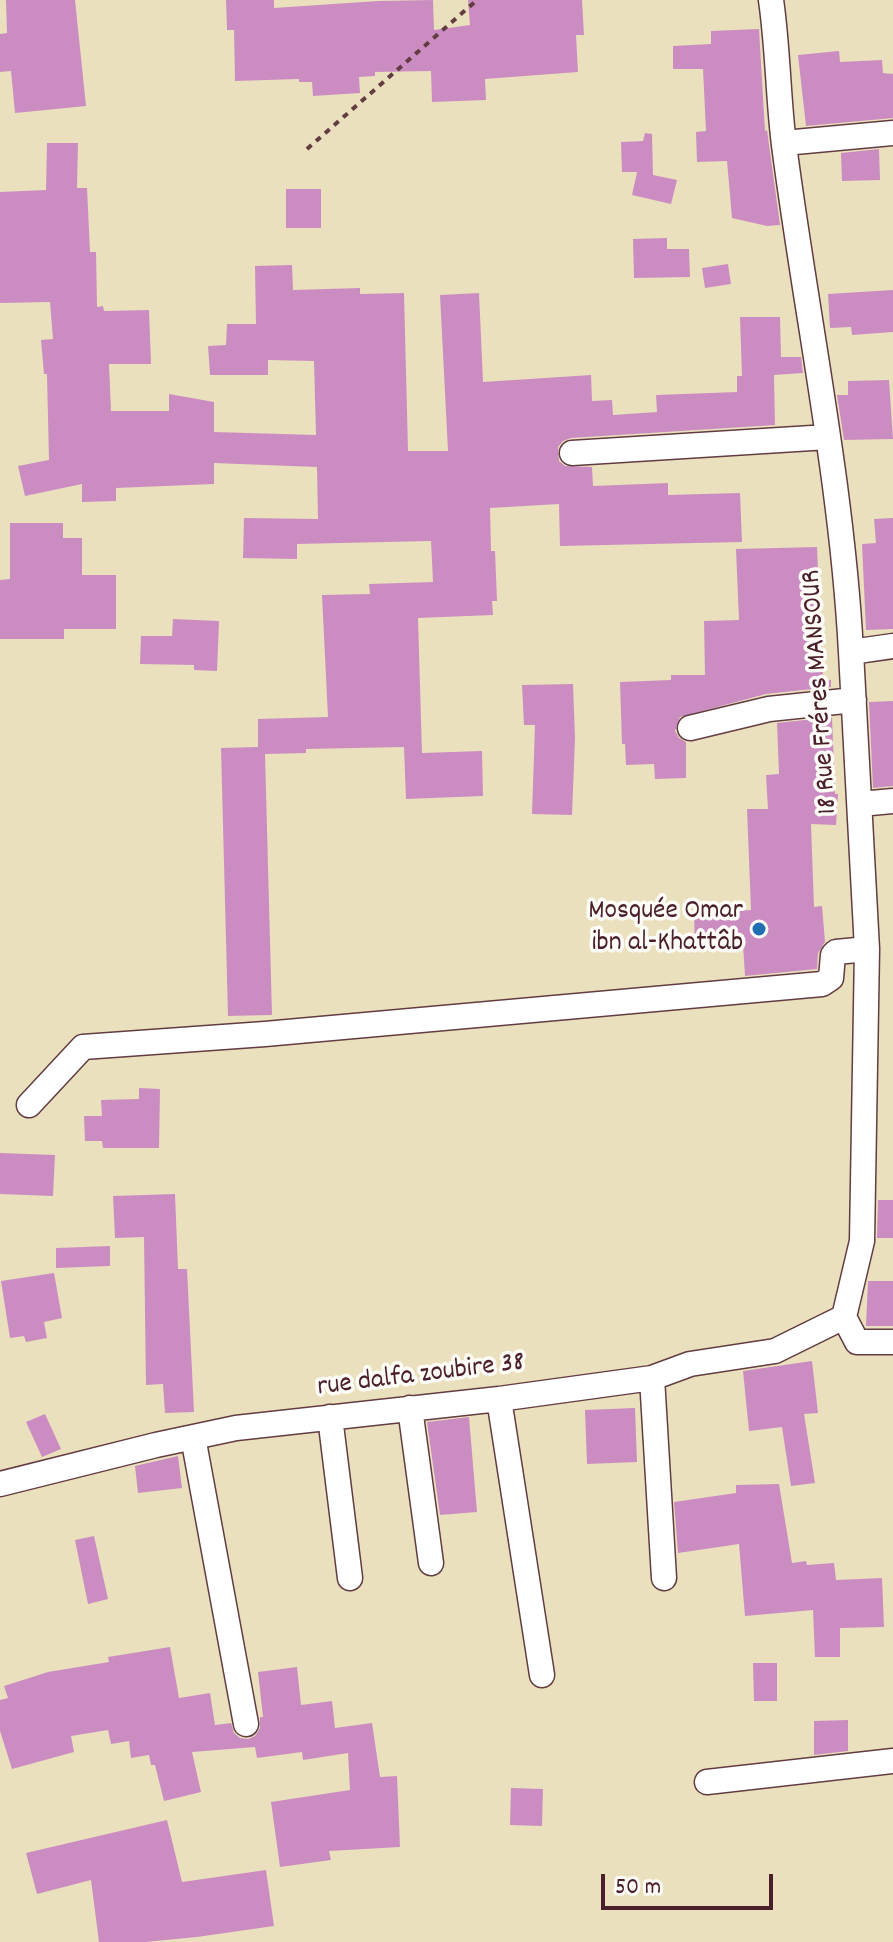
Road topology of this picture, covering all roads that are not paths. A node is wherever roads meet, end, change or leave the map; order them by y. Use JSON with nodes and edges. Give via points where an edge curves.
{"nodes":[{"id":1,"x":771,"y":0,"type":"edge"},
{"id":2,"x":893,"y":133,"type":"edge"},
{"id":3,"x":784,"y":143,"type":"junction"},
{"id":4,"x":828,"y":437,"type":"junction"},
{"id":5,"x":572,"y":453,"type":"dead end"},
{"id":6,"x":893,"y":646,"type":"edge"},
{"id":7,"x":851,"y":652,"type":"junction"},
{"id":8,"x":854,"y":700,"type":"junction"},
{"id":9,"x":690,"y":728,"type":"dead end"},
{"id":10,"x":893,"y":801,"type":"edge"},
{"id":11,"x":860,"y":804,"type":"junction"},
{"id":12,"x":867,"y":949,"type":"junction"},
{"id":13,"x":29,"y":1105,"type":"dead end"},
{"id":14,"x":844,"y":1317,"type":"junction"},
{"id":15,"x":893,"y":1342,"type":"edge"},
{"id":16,"x":652,"y":1378,"type":"junction"},
{"id":17,"x":499,"y":1399,"type":"junction"},
{"id":18,"x":410,"y":1408,"type":"junction"},
{"id":19,"x":330,"y":1417,"type":"junction"},
{"id":20,"x":193,"y":1437,"type":"junction"},
{"id":21,"x":0,"y":1484,"type":"edge"},
{"id":22,"x":431,"y":1563,"type":"dead end"},
{"id":23,"x":350,"y":1578,"type":"dead end"},
{"id":24,"x":664,"y":1578,"type":"dead end"},
{"id":25,"x":542,"y":1675,"type":"dead end"},
{"id":26,"x":246,"y":1724,"type":"dead end"},
{"id":27,"x":893,"y":1761,"type":"edge"},
{"id":28,"x":707,"y":1782,"type":"dead end"}],
"edges":[{"from":1,"to":3,"type":"street","name":"18 Rue Fréres MANSOUR"},
{"from":2,"to":3,"type":"street"},
{"from":3,"to":4,"type":"street","name":"18 Rue Fréres MANSOUR"},
{"from":4,"to":5,"type":"street"},
{"from":4,"to":7,"type":"street","name":"18 Rue Fréres MANSOUR"},
{"from":6,"to":7,"type":"street"},
{"from":7,"to":8,"type":"street","name":"18 Rue Fréres MANSOUR"},
{"from":8,"to":9,"type":"street","via":[[769,709]]},
{"from":8,"to":11,"type":"street","name":"18 Rue Fréres MANSOUR"},
{"from":10,"to":11,"type":"street"},
{"from":11,"to":12,"type":"street","name":"18 Rue Fréres MANSOUR"},
{"from":12,"to":13,"type":"street","via":[[836,952],[831,978],[822,984],[83,1047]]},
{"from":12,"to":14,"type":"street","name":"18 Rue Fréres MANSOUR","via":[[862,1241]]},
{"from":14,"to":15,"type":"street","via":[[857,1342]]},
{"from":14,"to":16,"type":"street","name":"rue dalfa zoubire 38","via":[[775,1351],[690,1364]]},
{"from":16,"to":17,"type":"street","name":"rue dalfa zoubire 38"},
{"from":16,"to":24,"type":"street"},
{"from":17,"to":18,"type":"street","name":"rue dalfa zoubire 38"},
{"from":17,"to":25,"type":"street"},
{"from":18,"to":19,"type":"street","name":"rue dalfa zoubire 38"},
{"from":18,"to":22,"type":"street"},
{"from":19,"to":20,"type":"street","name":"rue dalfa zoubire 38"},
{"from":19,"to":23,"type":"street"},
{"from":20,"to":21,"type":"street","name":"rue dalfa zoubire 38"},
{"from":20,"to":26,"type":"street"},
{"from":27,"to":28,"type":"street"}]}
